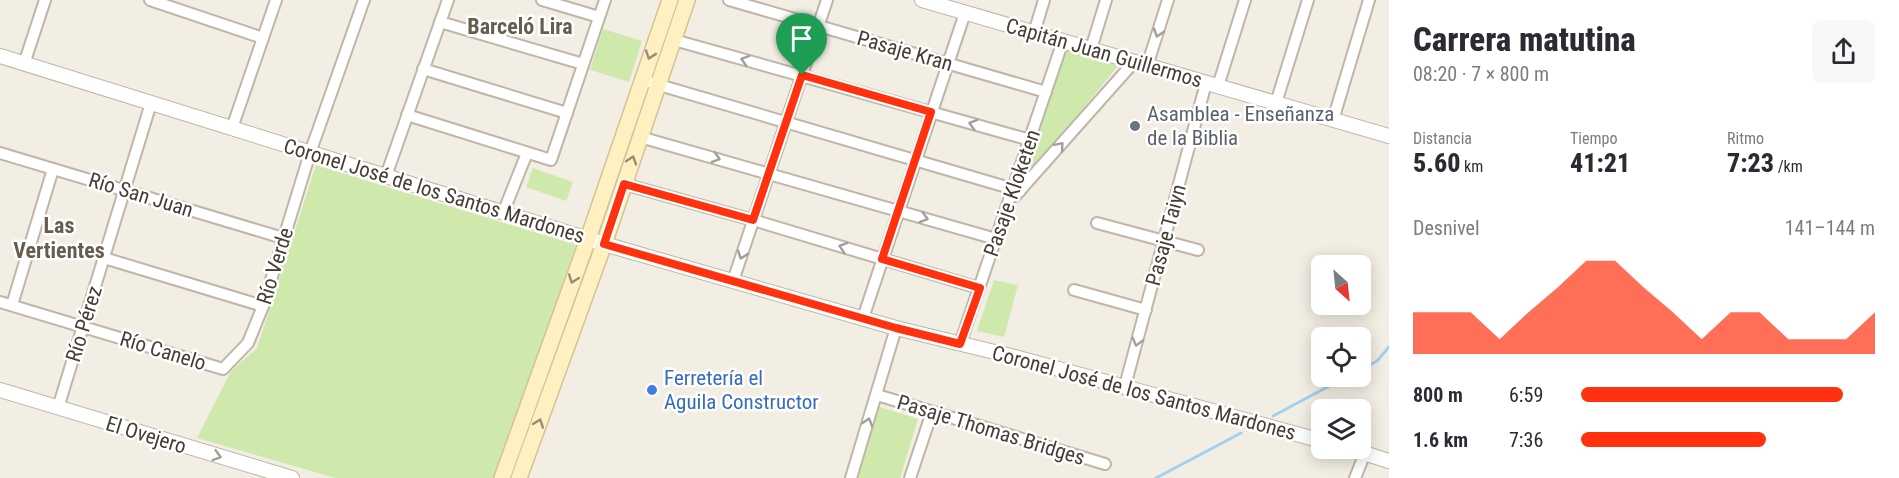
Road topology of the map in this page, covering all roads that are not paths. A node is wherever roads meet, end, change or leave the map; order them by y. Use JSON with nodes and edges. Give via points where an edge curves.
{"nodes":[{"id":1,"x":45,"y":0,"type":"edge"},
{"id":2,"x":150,"y":0,"type":"edge"},
{"id":3,"x":276,"y":0,"type":"edge"},
{"id":4,"x":364,"y":0,"type":"edge"},
{"id":5,"x":448,"y":0,"type":"edge"},
{"id":6,"x":542,"y":0,"type":"edge"},
{"id":7,"x":605,"y":0,"type":"edge"},
{"id":8,"x":670,"y":0,"type":"edge"},
{"id":9,"x":687,"y":0,"type":"edge"},
{"id":10,"x":729,"y":0,"type":"edge"},
{"id":11,"x":827,"y":0,"type":"edge"},
{"id":12,"x":922,"y":0,"type":"edge"},
{"id":13,"x":1044,"y":0,"type":"edge"},
{"id":14,"x":1106,"y":0,"type":"edge"},
{"id":15,"x":1168,"y":0,"type":"edge"},
{"id":16,"x":1245,"y":0,"type":"edge"},
{"id":17,"x":1308,"y":0,"type":"edge"},
{"id":18,"x":1369,"y":0,"type":"edge"},
{"id":19,"x":965,"y":13,"type":"junction"},
{"id":20,"x":599,"y":17,"type":"junction"},
{"id":21,"x":440,"y":22,"type":"junction"},
{"id":22,"x":818,"y":26,"type":"junction"},
{"id":23,"x":1034,"y":33,"type":"junction"},
{"id":24,"x":263,"y":38,"type":"junction"},
{"id":25,"x":674,"y":40,"type":"junction"},
{"id":26,"x":1064,"y":41,"type":"junction"},
{"id":27,"x":1091,"y":49,"type":"junction"},
{"id":28,"x":0,"y":56,"type":"edge"},
{"id":29,"x":948,"y":63,"type":"junction"},
{"id":30,"x":24,"y":64,"type":"junction"},
{"id":31,"x":583,"y":64,"type":"junction"},
{"id":32,"x":1141,"y":64,"type":"junction"},
{"id":33,"x":423,"y":69,"type":"junction"},
{"id":34,"x":802,"y":75,"type":"junction"},
{"id":35,"x":642,"y":80,"type":"junction"},
{"id":36,"x":657,"y":85,"type":"junction"},
{"id":37,"x":1212,"y":85,"type":"junction"},
{"id":38,"x":1046,"y":92,"type":"junction"},
{"id":39,"x":151,"y":103,"type":"junction"},
{"id":40,"x":1276,"y":103,"type":"junction"},
{"id":41,"x":931,"y":112,"type":"junction"},
{"id":42,"x":567,"y":113,"type":"junction"},
{"id":43,"x":407,"y":115,"type":"junction"},
{"id":44,"x":1333,"y":120,"type":"junction"},
{"id":45,"x":786,"y":123,"type":"junction"},
{"id":46,"x":232,"y":128,"type":"junction"},
{"id":47,"x":1388,"y":133,"type":"edge"},
{"id":48,"x":639,"y":137,"type":"junction"},
{"id":49,"x":1029,"y":140,"type":"junction"},
{"id":50,"x":0,"y":153,"type":"edge"},
{"id":51,"x":310,"y":153,"type":"junction"},
{"id":52,"x":527,"y":153,"type":"junction"},
{"id":53,"x":915,"y":161,"type":"junction"},
{"id":54,"x":53,"y":169,"type":"junction"},
{"id":55,"x":769,"y":173,"type":"junction"},
{"id":56,"x":386,"y":176,"type":"junction"},
{"id":57,"x":624,"y":184,"type":"junction"},
{"id":58,"x":124,"y":190,"type":"junction"},
{"id":59,"x":1016,"y":190,"type":"junction"},
{"id":60,"x":898,"y":210,"type":"junction"},
{"id":61,"x":504,"y":213,"type":"junction"},
{"id":62,"x":753,"y":220,"type":"junction"},
{"id":63,"x":1097,"y":223,"type":"dead end"},
{"id":64,"x":283,"y":238,"type":"junction"},
{"id":65,"x":588,"y":239,"type":"junction"},
{"id":66,"x":996,"y":239,"type":"junction"},
{"id":67,"x":1164,"y":241,"type":"junction"},
{"id":68,"x":604,"y":244,"type":"junction"},
{"id":69,"x":1198,"y":250,"type":"dead end"},
{"id":70,"x":104,"y":258,"type":"junction"},
{"id":71,"x":882,"y":259,"type":"junction"},
{"id":72,"x":733,"y":281,"type":"junction"},
{"id":73,"x":980,"y":288,"type":"junction"},
{"id":74,"x":1074,"y":290,"type":"dead end"},
{"id":75,"x":0,"y":302,"type":"edge"},
{"id":76,"x":12,"y":305,"type":"junction"},
{"id":77,"x":263,"y":306,"type":"junction"},
{"id":78,"x":1146,"y":310,"type":"junction"},
{"id":79,"x":863,"y":318,"type":"junction"},
{"id":80,"x":83,"y":327,"type":"junction"},
{"id":81,"x":896,"y":328,"type":"junction"},
{"id":82,"x":960,"y":344,"type":"junction"},
{"id":83,"x":223,"y":369,"type":"joint"},
{"id":84,"x":1125,"y":386,"type":"junction"},
{"id":85,"x":0,"y":390,"type":"edge"},
{"id":86,"x":877,"y":395,"type":"junction"},
{"id":87,"x":58,"y":408,"type":"junction"},
{"id":88,"x":932,"y":412,"type":"junction"},
{"id":89,"x":1311,"y":438,"type":"edge"},
{"id":90,"x":1371,"y":455,"type":"edge"},
{"id":91,"x":1363,"y":459,"type":"edge"},
{"id":92,"x":1389,"y":461,"type":"edge"},
{"id":93,"x":1105,"y":464,"type":"dead end"},
{"id":94,"x":292,"y":478,"type":"edge"},
{"id":95,"x":502,"y":478,"type":"edge"},
{"id":96,"x":519,"y":478,"type":"edge"},
{"id":97,"x":851,"y":478,"type":"edge"},
{"id":98,"x":910,"y":478,"type":"edge"},
{"id":99,"x":1355,"y":478,"type":"edge"}],
"edges":[{"from":1,"to":30,"type":"street"},
{"from":2,"to":24,"type":"street"},
{"from":3,"to":24,"type":"street"},
{"from":4,"to":51,"type":"street","name":"Río Verde"},
{"from":5,"to":21,"type":"street"},
{"from":6,"to":20,"type":"street"},
{"from":7,"to":20,"type":"street"},
{"from":8,"to":35,"type":"main road","one_way":true},
{"from":9,"to":25,"type":"main road"},
{"from":10,"to":22,"type":"street","name":"Pasaje Kran"},
{"from":11,"to":22,"type":"street"},
{"from":12,"to":19,"type":"street","name":"Capitán Juan Guillermos"},
{"from":13,"to":23,"type":"street"},
{"from":14,"to":27,"type":"street"},
{"from":15,"to":32,"type":"street","one_way":true},
{"from":16,"to":37,"type":"street","name":"Pasaje Taiyn"},
{"from":17,"to":40,"type":"street"},
{"from":18,"to":44,"type":"street"},
{"from":19,"to":23,"type":"street","name":"Capitán Juan Guillermos"},
{"from":19,"to":29,"type":"street"},
{"from":20,"to":31,"type":"street"},
{"from":21,"to":31,"type":"street"},
{"from":21,"to":33,"type":"street"},
{"from":22,"to":29,"type":"street","name":"Pasaje Kran"},
{"from":22,"to":34,"type":"street"},
{"from":23,"to":26,"type":"street","name":"Capitán Juan Guillermos"},
{"from":24,"to":46,"type":"street"},
{"from":34,"to":25,"type":"street","one_way":true},
{"from":25,"to":36,"type":"main road"},
{"from":26,"to":27,"type":"street","name":"Capitán Juan Guillermos"},
{"from":26,"to":38,"type":"street","name":"Pasaje Kloketen"},
{"from":27,"to":32,"type":"street","name":"Capitán Juan Guillermos"},
{"from":28,"to":30,"type":"street","name":"Coronel José de los Santos Mardones"},
{"from":29,"to":38,"type":"street","name":"Pasaje Kran"},
{"from":29,"to":41,"type":"street"},
{"from":30,"to":39,"type":"street","name":"Coronel José de los Santos Mardones"},
{"from":31,"to":42,"type":"street"},
{"from":32,"to":37,"type":"street","name":"Capitán Juan Guillermos"},
{"from":59,"to":32,"type":"street","one_way":true},
{"from":33,"to":42,"type":"street"},
{"from":33,"to":43,"type":"street"},
{"from":34,"to":41,"type":"street"},
{"from":34,"to":45,"type":"street"},
{"from":35,"to":36,"type":"street"},
{"from":35,"to":65,"type":"main road"},
{"from":36,"to":45,"type":"street"},
{"from":36,"to":48,"type":"main road"},
{"from":37,"to":40,"type":"street","name":"Capitán Juan Guillermos"},
{"from":37,"to":67,"type":"street","name":"Pasaje Taiyn"},
{"from":38,"to":49,"type":"street","name":"Pasaje Kloketen"},
{"from":39,"to":46,"type":"street","name":"Coronel José de los Santos Mardones"},
{"from":39,"to":58,"type":"street","name":"Río Pérez"},
{"from":40,"to":44,"type":"street","name":"Capitán Juan Guillermos"},
{"from":49,"to":41,"type":"street","one_way":true},
{"from":41,"to":53,"type":"street"},
{"from":42,"to":52,"type":"street","via":[[550,160]]},
{"from":43,"to":52,"type":"street"},
{"from":43,"to":56,"type":"street"},
{"from":44,"to":47,"type":"street","name":"Capitán Juan Guillermos"},
{"from":45,"to":53,"type":"street"},
{"from":45,"to":55,"type":"street"},
{"from":46,"to":51,"type":"street","name":"Coronel José de los Santos Mardones"},
{"from":48,"to":55,"type":"street","one_way":true},
{"from":57,"to":48,"type":"main road","one_way":true},
{"from":49,"to":59,"type":"street","name":"Pasaje Kloketen"},
{"from":50,"to":54,"type":"street","name":"Río San Juan"},
{"from":51,"to":56,"type":"street","name":"Coronel José de los Santos Mardones"},
{"from":51,"to":64,"type":"street","name":"Río Verde"},
{"from":52,"to":61,"type":"street"},
{"from":53,"to":59,"type":"street"},
{"from":53,"to":60,"type":"street"},
{"from":54,"to":58,"type":"street","name":"Río San Juan"},
{"from":54,"to":76,"type":"street"},
{"from":55,"to":60,"type":"street"},
{"from":55,"to":62,"type":"street"},
{"from":56,"to":61,"type":"street","name":"Coronel José de los Santos Mardones"},
{"from":57,"to":62,"type":"street"},
{"from":57,"to":68,"type":"main road"},
{"from":58,"to":64,"type":"street","name":"Río San Juan"},
{"from":58,"to":70,"type":"street","name":"Río Pérez"},
{"from":59,"to":66,"type":"street","name":"Pasaje Kloketen"},
{"from":60,"to":66,"type":"street","one_way":true},
{"from":60,"to":71,"type":"street"},
{"from":61,"to":65,"type":"street","name":"Coronel José de los Santos Mardones"},
{"from":71,"to":62,"type":"street","one_way":true},
{"from":62,"to":72,"type":"street","one_way":true},
{"from":63,"to":67,"type":"street"},
{"from":64,"to":77,"type":"street","name":"Río Verde"},
{"from":65,"to":68,"type":"street","name":"Coronel José de los Santos Mardones"},
{"from":65,"to":95,"type":"main road","one_way":true},
{"from":66,"to":73,"type":"street","name":"Pasaje Kloketen"},
{"from":67,"to":69,"type":"street"},
{"from":67,"to":78,"type":"street","name":"Pasaje Taiyn"},
{"from":68,"to":72,"type":"street","name":"Coronel José de los Santos Mardones"},
{"from":96,"to":68,"type":"main road","one_way":true},
{"from":70,"to":77,"type":"street"},
{"from":70,"to":80,"type":"street","name":"Río Pérez"},
{"from":71,"to":73,"type":"street"},
{"from":71,"to":79,"type":"street"},
{"from":72,"to":79,"type":"street","name":"Coronel José de los Santos Mardones"},
{"from":73,"to":82,"type":"street","name":"Pasaje Kloketen"},
{"from":74,"to":78,"type":"street"},
{"from":75,"to":76,"type":"street","name":"Río Canelo"},
{"from":76,"to":80,"type":"street","name":"Río Canelo"},
{"from":77,"to":83,"type":"street","name":"Río Verde","via":[[248,342]]},
{"from":78,"to":84,"type":"street","name":"Pasaje Taiyn","one_way":true},
{"from":79,"to":81,"type":"street","name":"Coronel José de los Santos Mardones"},
{"from":80,"to":83,"type":"street","name":"Río Canelo"},
{"from":80,"to":87,"type":"street","name":"Río Pérez"},
{"from":81,"to":82,"type":"street","name":"Coronel José de los Santos Mardones"},
{"from":81,"to":86,"type":"street"},
{"from":82,"to":84,"type":"street","name":"Coronel José de los Santos Mardones"},
{"from":84,"to":89,"type":"street","name":"Coronel José de los Santos Mardones"},
{"from":85,"to":87,"type":"street","name":"El Ovejero"},
{"from":86,"to":88,"type":"street","name":"Pasaje Thomas Bridges"},
{"from":97,"to":86,"type":"street","one_way":true},
{"from":87,"to":94,"type":"street","name":"El Ovejero","one_way":true},
{"from":88,"to":93,"type":"street","name":"Pasaje Thomas Bridges"},
{"from":88,"to":98,"type":"street"},
{"from":90,"to":92,"type":"street"},
{"from":91,"to":99,"type":"street"}]}
